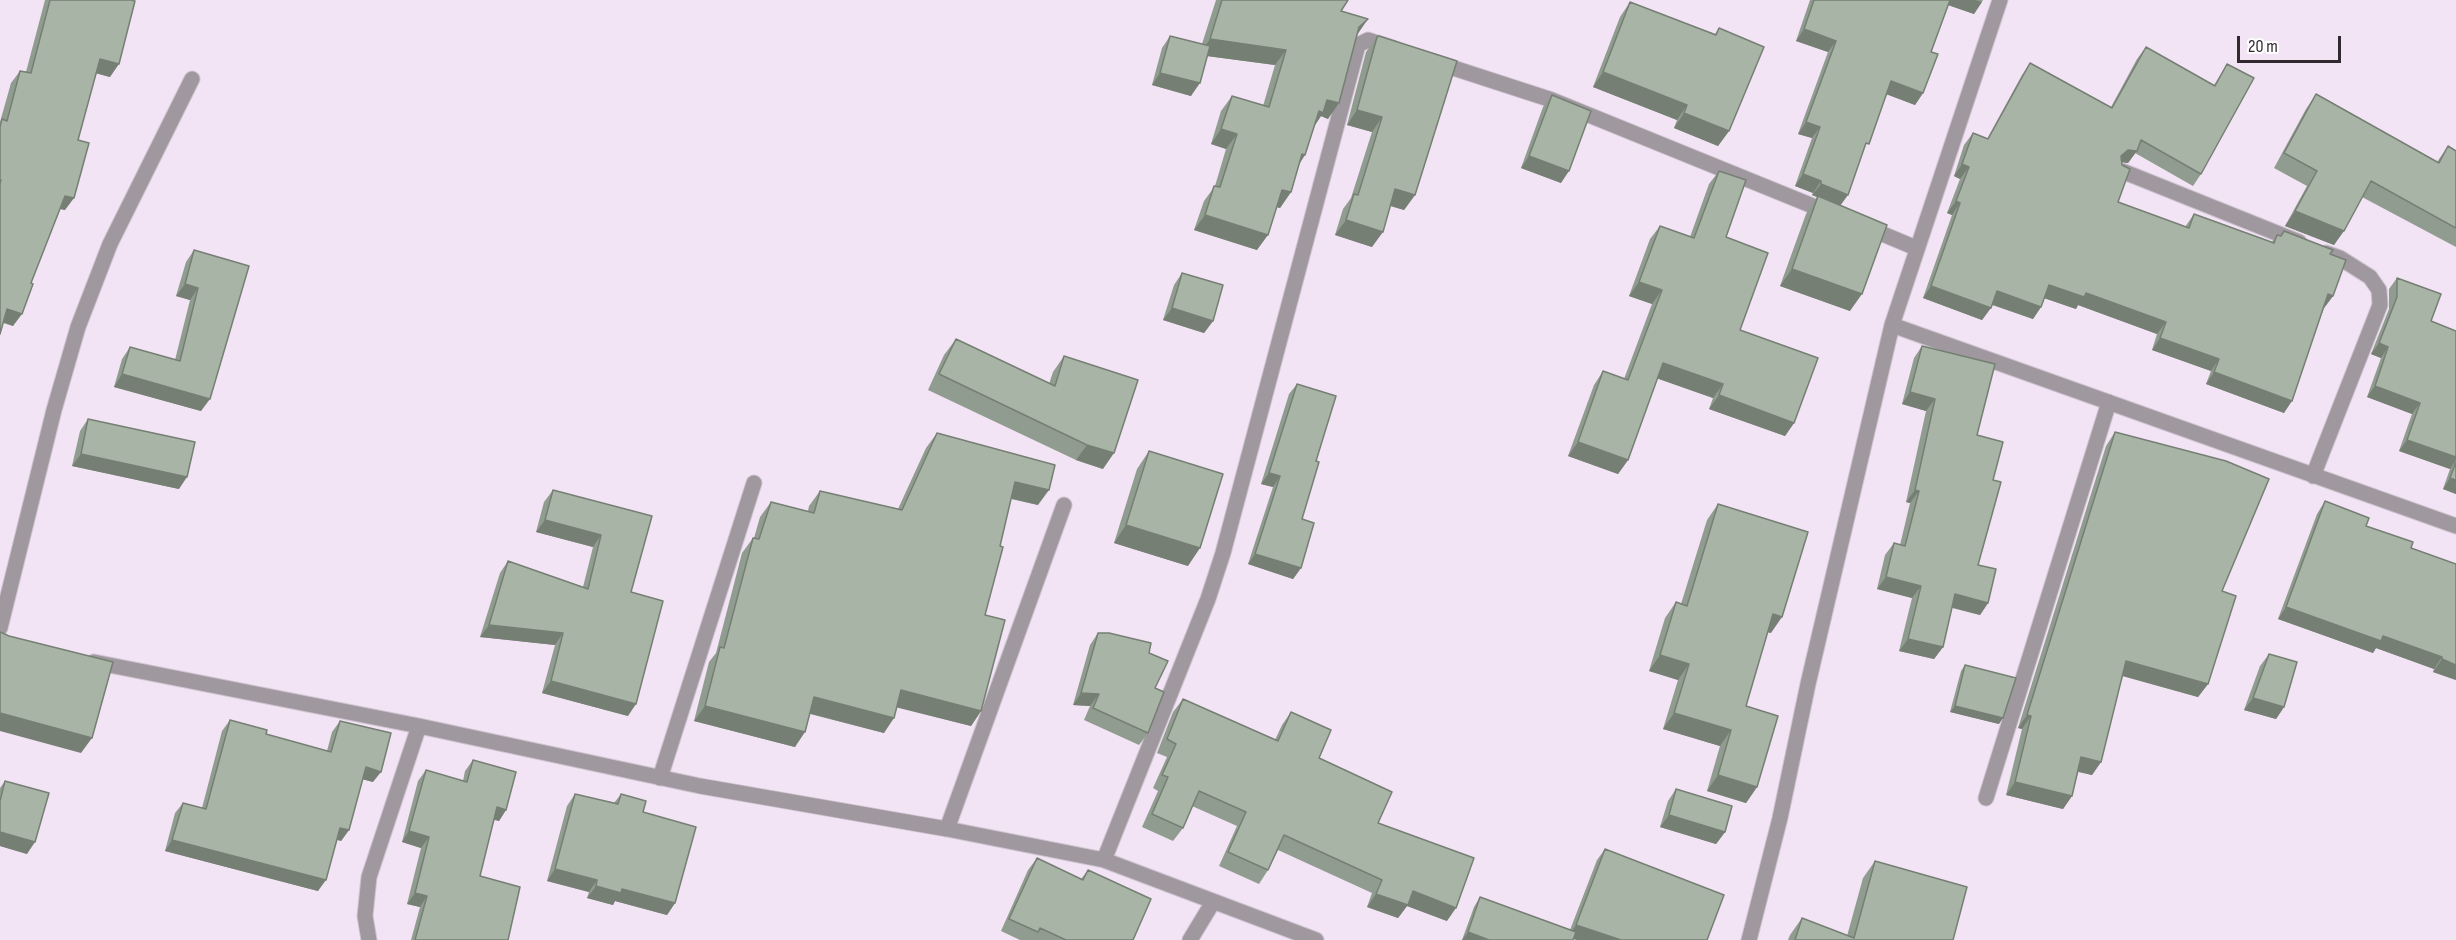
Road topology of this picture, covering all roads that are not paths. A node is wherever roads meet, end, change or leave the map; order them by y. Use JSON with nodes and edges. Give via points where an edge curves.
{"nodes":[{"id":1,"x":2000,"y":0,"type":"edge"},
{"id":2,"x":192,"y":79,"type":"dead end"},
{"id":3,"x":2122,"y":171,"type":"edge"},
{"id":4,"x":1917,"y":248,"type":"junction"},
{"id":5,"x":1892,"y":325,"type":"junction"},
{"id":6,"x":2109,"y":402,"type":"junction"},
{"id":7,"x":2313,"y":476,"type":"junction"},
{"id":8,"x":754,"y":483,"type":"dead end"},
{"id":9,"x":1064,"y":504,"type":"dead end"},
{"id":10,"x":2456,"y":526,"type":"edge"},
{"id":11,"x":0,"y":628,"type":"edge"},
{"id":12,"x":77,"y":659,"type":"edge"},
{"id":13,"x":419,"y":726,"type":"junction"},
{"id":14,"x":660,"y":778,"type":"junction"},
{"id":15,"x":1986,"y":798,"type":"dead end"},
{"id":16,"x":947,"y":829,"type":"junction"},
{"id":17,"x":1104,"y":860,"type":"junction"},
{"id":18,"x":1213,"y":902,"type":"junction"},
{"id":19,"x":369,"y":940,"type":"edge"},
{"id":20,"x":1190,"y":940,"type":"edge"},
{"id":21,"x":1316,"y":940,"type":"edge"},
{"id":22,"x":1749,"y":940,"type":"edge"}],
"edges":[{"from":1,"to":4,"type":"street"},
{"from":2,"to":11,"type":"street","via":[[110,244],[78,327]]},
{"from":3,"to":7,"type":"street","via":[[2340,258],[2370,277],[2379,290],[2380,305]]},
{"from":4,"to":5,"type":"street"},
{"from":4,"to":17,"type":"street","via":[[1552,100],[1368,40],[1358,45],[1223,553]]},
{"from":5,"to":6,"type":"street"},
{"from":5,"to":22,"type":"street"},
{"from":6,"to":7,"type":"street"},
{"from":6,"to":15,"type":"street"},
{"from":7,"to":10,"type":"street"},
{"from":8,"to":14,"type":"street"},
{"from":9,"to":16,"type":"street"},
{"from":12,"to":13,"type":"street"},
{"from":13,"to":14,"type":"street"},
{"from":13,"to":19,"type":"street","via":[[369,877],[365,916]]},
{"from":14,"to":16,"type":"street"},
{"from":16,"to":17,"type":"street"},
{"from":17,"to":18,"type":"street"},
{"from":18,"to":20,"type":"street"},
{"from":18,"to":21,"type":"street"}]}
